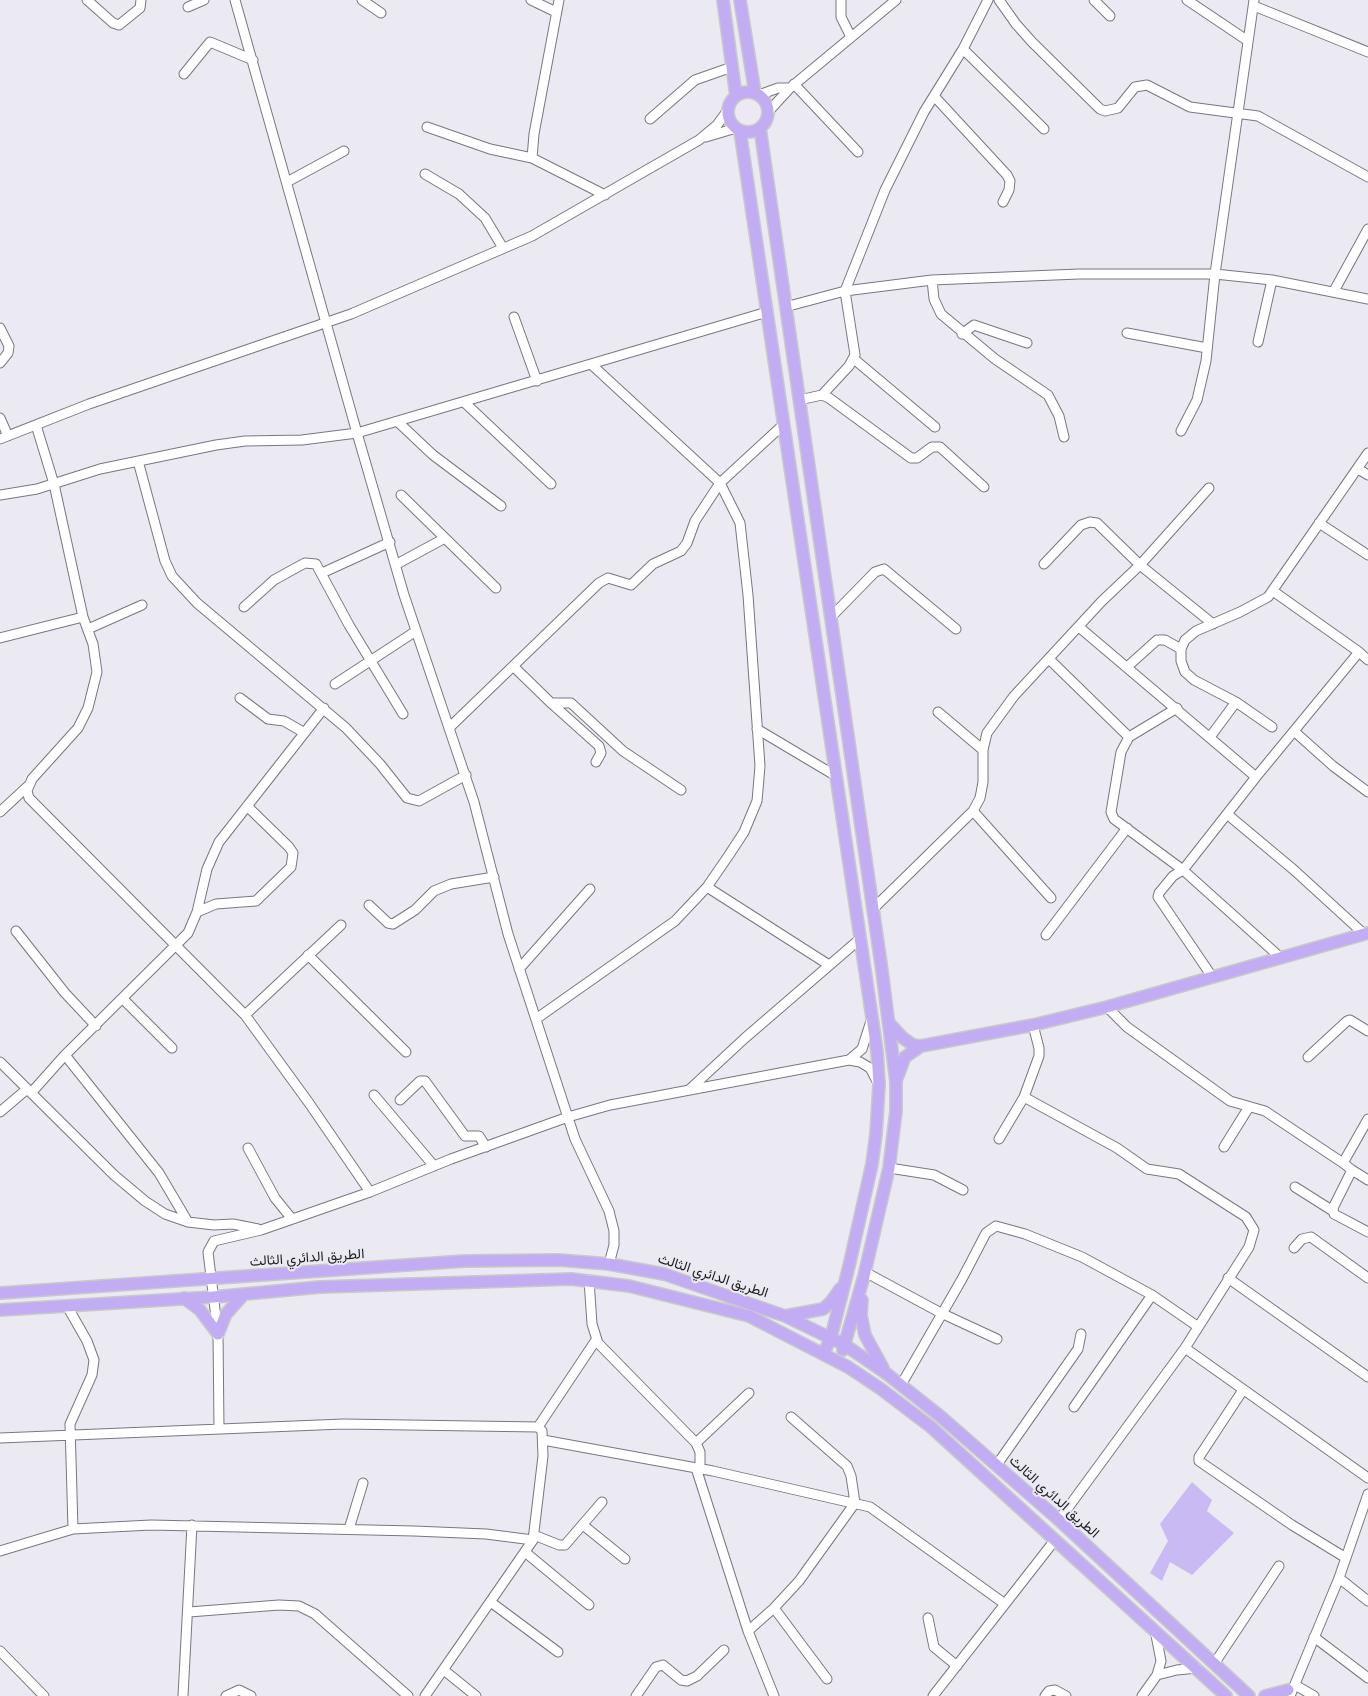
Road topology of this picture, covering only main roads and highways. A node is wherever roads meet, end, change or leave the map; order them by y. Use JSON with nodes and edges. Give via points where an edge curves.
{"nodes":[{"id":1,"x":722,"y":0,"type":"edge"},
{"id":2,"x":740,"y":0,"type":"edge"},
{"id":3,"x":757,"y":94,"type":"junction"},
{"id":4,"x":736,"y":96,"type":"junction"},
{"id":5,"x":760,"y":128,"type":"junction"},
{"id":6,"x":738,"y":130,"type":"junction"},
{"id":7,"x":840,"y":688,"type":"junction"},
{"id":8,"x":824,"y":692,"type":"junction"},
{"id":9,"x":1366,"y":933,"type":"edge"},
{"id":10,"x":889,"y":1023,"type":"junction"},
{"id":11,"x":921,"y":1046,"type":"junction"},
{"id":12,"x":896,"y":1082,"type":"junction"},
{"id":13,"x":864,"y":1274,"type":"junction"},
{"id":14,"x":845,"y":1279,"type":"junction"},
{"id":15,"x":0,"y":1293,"type":"edge"},
{"id":16,"x":244,"y":1294,"type":"junction"},
{"id":17,"x":184,"y":1298,"type":"junction"},
{"id":18,"x":0,"y":1310,"type":"edge"},
{"id":19,"x":785,"y":1316,"type":"junction"},
{"id":20,"x":831,"y":1337,"type":"junction"},
{"id":21,"x":845,"y":1345,"type":"junction"},
{"id":22,"x":824,"y":1353,"type":"junction"},
{"id":23,"x":838,"y":1361,"type":"junction"},
{"id":24,"x":887,"y":1374,"type":"junction"},
{"id":25,"x":1291,"y":1691,"type":"edge"},
{"id":26,"x":1226,"y":1696,"type":"edge"},
{"id":27,"x":1249,"y":1696,"type":"edge"},
{"id":28,"x":1265,"y":1696,"type":"edge"}],
"edges":[{"from":1,"to":4,"type":"main road"},
{"from":2,"to":3,"type":"main road"},
{"from":3,"to":4,"type":"main road","via":[[748,92]]},
{"from":3,"to":5,"type":"main road","via":[[765,102],[768,112]]},
{"from":4,"to":6,"type":"main road","via":[[728,110],[730,120]]},
{"from":5,"to":6,"type":"main road","via":[[751,132]]},
{"from":5,"to":7,"type":"main road"},
{"from":6,"to":8,"type":"main road"},
{"from":7,"to":8,"type":"main road"},
{"from":7,"to":10,"type":"main road"},
{"from":8,"to":14,"type":"main road","via":[[873,1013],[879,1085],[872,1164]]},
{"from":9,"to":11,"type":"main road","via":[[1107,1008]]},
{"from":10,"to":11,"type":"main road","via":[[903,1038]]},
{"from":10,"to":12,"type":"main road"},
{"from":11,"to":12,"type":"main road","via":[[905,1057]]},
{"from":12,"to":13,"type":"main road","via":[[889,1168]]},
{"from":13,"to":21,"type":"main road"},
{"from":13,"to":24,"type":"main road","via":[[861,1310],[864,1330],[872,1351]]},
{"from":14,"to":19,"type":"main road","via":[[837,1295],[823,1309]]},
{"from":14,"to":20,"type":"main road"},
{"from":15,"to":19,"type":"main road","name":"الطريق الدائري الثالث","via":[[465,1261],[559,1260],[609,1264],[664,1274]]},
{"from":16,"to":17,"type":"main road","name":"الطريق الدائري الثالث"},
{"from":16,"to":17,"type":"main road","via":[[226,1314],[218,1334],[200,1310]]},
{"from":16,"to":22,"type":"main road","name":"الطريق الدائري الثالث","via":[[320,1287],[589,1280],[629,1286],[749,1316]]},
{"from":17,"to":18,"type":"main road","name":"الطريق الدائري الثالث"},
{"from":19,"to":20,"type":"main road","name":"الطريق الدائري الثالث"},
{"from":20,"to":21,"type":"main road","name":"الطريق الدائري الثالث"},
{"from":20,"to":22,"type":"main road"},
{"from":21,"to":23,"type":"main road"},
{"from":21,"to":24,"type":"main road","name":"الطريق الدائري الثالث"},
{"from":22,"to":23,"type":"main road","name":"الطريق الدائري الثالث"},
{"from":23,"to":26,"type":"main road","name":"الطريق الدائري الثالث","via":[[931,1427]]},
{"from":24,"to":27,"type":"main road","name":"الطريق الدائري الثالث","via":[[1059,1520]]},
{"from":25,"to":28,"type":"main road"}]}
